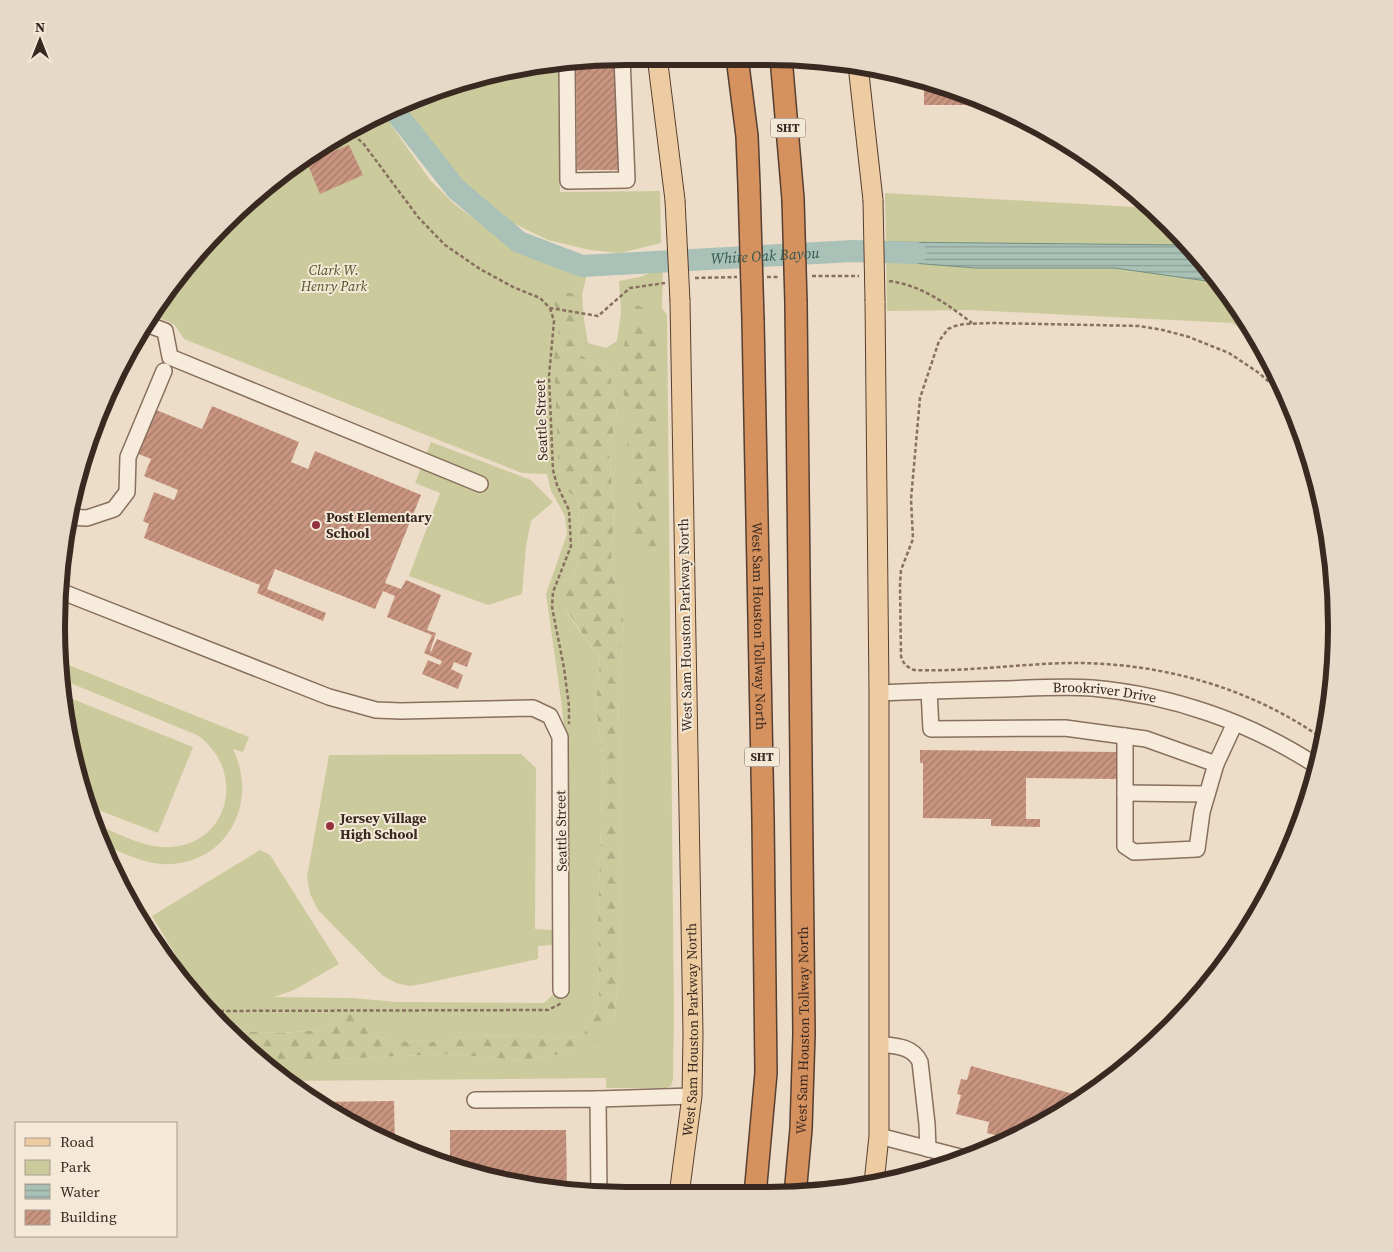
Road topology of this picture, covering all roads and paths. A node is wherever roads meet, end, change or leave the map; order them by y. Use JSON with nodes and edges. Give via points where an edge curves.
{"nodes":[{"id":1,"x":622,"y":65,"type":"edge"},
{"id":2,"x":658,"y":65,"type":"edge"},
{"id":3,"x":738,"y":65,"type":"edge"},
{"id":4,"x":782,"y":65,"type":"edge"},
{"id":5,"x":567,"y":68,"type":"edge"},
{"id":6,"x":859,"y":73,"type":"edge"},
{"id":7,"x":354,"y":136,"type":"edge"},
{"id":8,"x":152,"y":326,"type":"edge"},
{"id":9,"x":164,"y":371,"type":"dead end"},
{"id":10,"x":1274,"y":386,"type":"edge"},
{"id":11,"x":480,"y":484,"type":"dead end"},
{"id":12,"x":76,"y":517,"type":"edge"},
{"id":13,"x":66,"y":593,"type":"edge"},
{"id":14,"x":929,"y":691,"type":"junction"},
{"id":15,"x":879,"y":693,"type":"junction"},
{"id":16,"x":1235,"y":723,"type":"junction"},
{"id":17,"x":569,"y":725,"type":"dead end"},
{"id":18,"x":1317,"y":735,"type":"edge"},
{"id":19,"x":1125,"y":736,"type":"junction"},
{"id":20,"x":1311,"y":763,"type":"edge"},
{"id":21,"x":1216,"y":764,"type":"junction"},
{"id":22,"x":1125,"y":793,"type":"junction"},
{"id":23,"x":1207,"y":794,"type":"junction"},
{"id":24,"x":563,"y":996,"type":"joint"},
{"id":25,"x":218,"y":1011,"type":"edge"},
{"id":26,"x":879,"y":1044,"type":"junction"},
{"id":27,"x":692,"y":1096,"type":"junction"},
{"id":28,"x":598,"y":1099,"type":"junction"},
{"id":29,"x":475,"y":1100,"type":"dead end"},
{"id":30,"x":879,"y":1136,"type":"junction"},
{"id":31,"x":928,"y":1149,"type":"junction"},
{"id":32,"x":952,"y":1155,"type":"edge"},
{"id":33,"x":875,"y":1176,"type":"edge"},
{"id":34,"x":599,"y":1186,"type":"edge"},
{"id":35,"x":796,"y":1186,"type":"edge"},
{"id":36,"x":680,"y":1187,"type":"edge"},
{"id":37,"x":756,"y":1187,"type":"edge"}],
"edges":[{"from":1,"to":5,"type":"street","via":[[627,180],[568,180]]},
{"from":2,"to":27,"type":"main road","name":"West Sam Houston Parkway North","bridge":true,"via":[[675,200],[680,301]]},
{"from":3,"to":37,"type":"highway","name":"West Sam Houston Tollway North","number":"SHT","bridge":true,"via":[[747,136],[749,186],[763,819],[766,1074]]},
{"from":4,"to":35,"type":"highway","name":"West Sam Houston Tollway North","number":"SHT","bridge":true,"via":[[793,199],[796,303],[804,1034]]},
{"from":6,"to":15,"type":"main road","bridge":true,"via":[[873,200]]},
{"from":7,"to":17,"type":"path","name":"Seattle Street","via":[[444,245],[480,269],[540,298],[550,308],[554,321],[549,376],[553,470],[569,510],[571,546],[553,592],[552,607],[564,668]]},
{"from":8,"to":11,"type":"street","via":[[165,331],[170,357]]},
{"from":9,"to":12,"type":"street","via":[[128,457],[127,492],[114,509],[87,518]]},
{"from":10,"to":18,"type":"path","via":[[1229,353],[1163,330],[1139,326],[993,323],[964,324],[948,330],[940,341],[920,398],[911,499],[912,538],[901,570],[901,656],[907,667],[914,670],[1070,663],[1130,666],[1174,674],[1243,695]]},
{"from":13,"to":24,"type":"street","via":[[329,697],[376,710],[533,708],[550,716],[560,737]]},
{"from":14,"to":15,"type":"street","name":"Brookriver Drive"},
{"from":14,"to":16,"type":"street","name":"Brookriver Drive","via":[[1091,688],[1168,700]]},
{"from":14,"to":19,"type":"street","via":[[931,729],[1065,728]]},
{"from":15,"to":26,"type":"main road"},
{"from":16,"to":20,"type":"street","name":"Brookriver Drive","via":[[1269,738]]},
{"from":16,"to":21,"type":"street"},
{"from":19,"to":21,"type":"street","via":[[1146,738]]},
{"from":19,"to":22,"type":"street"},
{"from":21,"to":23,"type":"street"},
{"from":22,"to":23,"type":"street"},
{"from":22,"to":23,"type":"street","via":[[1125,846],[1134,852],[1197,849]]},
{"from":24,"to":25,"type":"path","via":[[548,1010]]},
{"from":26,"to":30,"type":"main road"},
{"from":26,"to":31,"type":"street","via":[[901,1047],[917,1055]]},
{"from":27,"to":28,"type":"street"},
{"from":27,"to":36,"type":"main road","name":"West Sam Houston Parkway North"},
{"from":28,"to":29,"type":"street"},
{"from":28,"to":34,"type":"street"},
{"from":30,"to":31,"type":"street"},
{"from":30,"to":33,"type":"main road"},
{"from":31,"to":32,"type":"street"}]}
